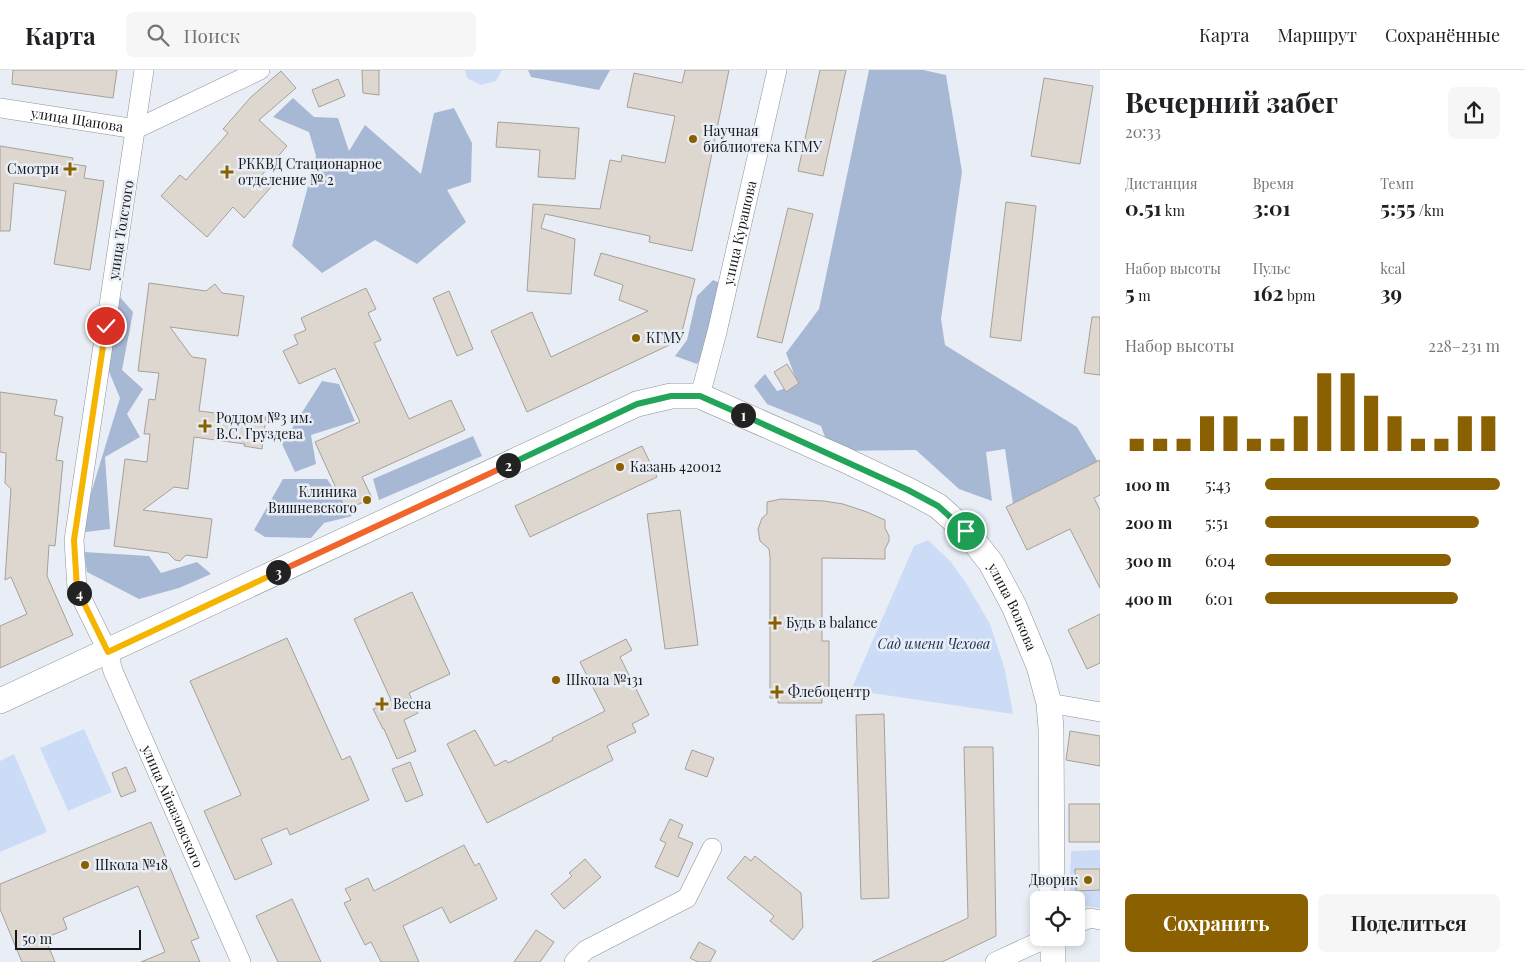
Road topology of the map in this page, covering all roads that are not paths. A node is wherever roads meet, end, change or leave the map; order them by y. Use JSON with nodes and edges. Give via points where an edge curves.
{"nodes":[{"id":1,"x":144,"y":70,"type":"edge"},
{"id":2,"x":260,"y":70,"type":"edge"},
{"id":3,"x":777,"y":70,"type":"edge"},
{"id":4,"x":0,"y":108,"type":"edge"},
{"id":5,"x":136,"y":129,"type":"junction"},
{"id":6,"x":700,"y":396,"type":"junction"},
{"id":7,"x":108,"y":652,"type":"junction"},
{"id":8,"x":0,"y":701,"type":"edge"},
{"id":9,"x":1049,"y":704,"type":"junction"},
{"id":10,"x":1100,"y":712,"type":"edge"},
{"id":11,"x":712,"y":848,"type":"dead end"},
{"id":12,"x":1052,"y":891,"type":"edge"},
{"id":13,"x":1085,"y":920,"type":"edge"},
{"id":14,"x":1100,"y":920,"type":"edge"},
{"id":15,"x":1030,"y":946,"type":"edge"},
{"id":16,"x":1053,"y":946,"type":"edge"},
{"id":17,"x":241,"y":962,"type":"edge"},
{"id":18,"x":574,"y":962,"type":"edge"},
{"id":19,"x":995,"y":962,"type":"edge"},
{"id":20,"x":1053,"y":962,"type":"edge"}],
"edges":[{"from":1,"to":5,"type":"street","name":"улица Толстого"},
{"from":2,"to":5,"type":"street","name":"улица Щапова"},
{"from":3,"to":6,"type":"street","name":"улица Курашова"},
{"from":4,"to":5,"type":"street","name":"улица Щапова"},
{"from":5,"to":7,"type":"street","name":"улица Толстого","via":[[74,540],[77,589]]},
{"from":6,"to":7,"type":"main road","via":[[671,396],[637,404]]},
{"from":6,"to":9,"type":"main road","name":"улица Волкова","via":[[843,459],[938,506],[966,531],[992,563],[1039,666]]},
{"from":7,"to":8,"type":"main road"},
{"from":7,"to":17,"type":"street","name":"улица Айвазовского","via":[[113,671]]},
{"from":9,"to":10,"type":"street"},
{"from":9,"to":12,"type":"main road","name":"улица Волкова"},
{"from":11,"to":18,"type":"street","via":[[687,898],[586,950]]},
{"from":13,"to":14,"type":"street"},
{"from":15,"to":19,"type":"street"},
{"from":16,"to":20,"type":"main road"}]}
